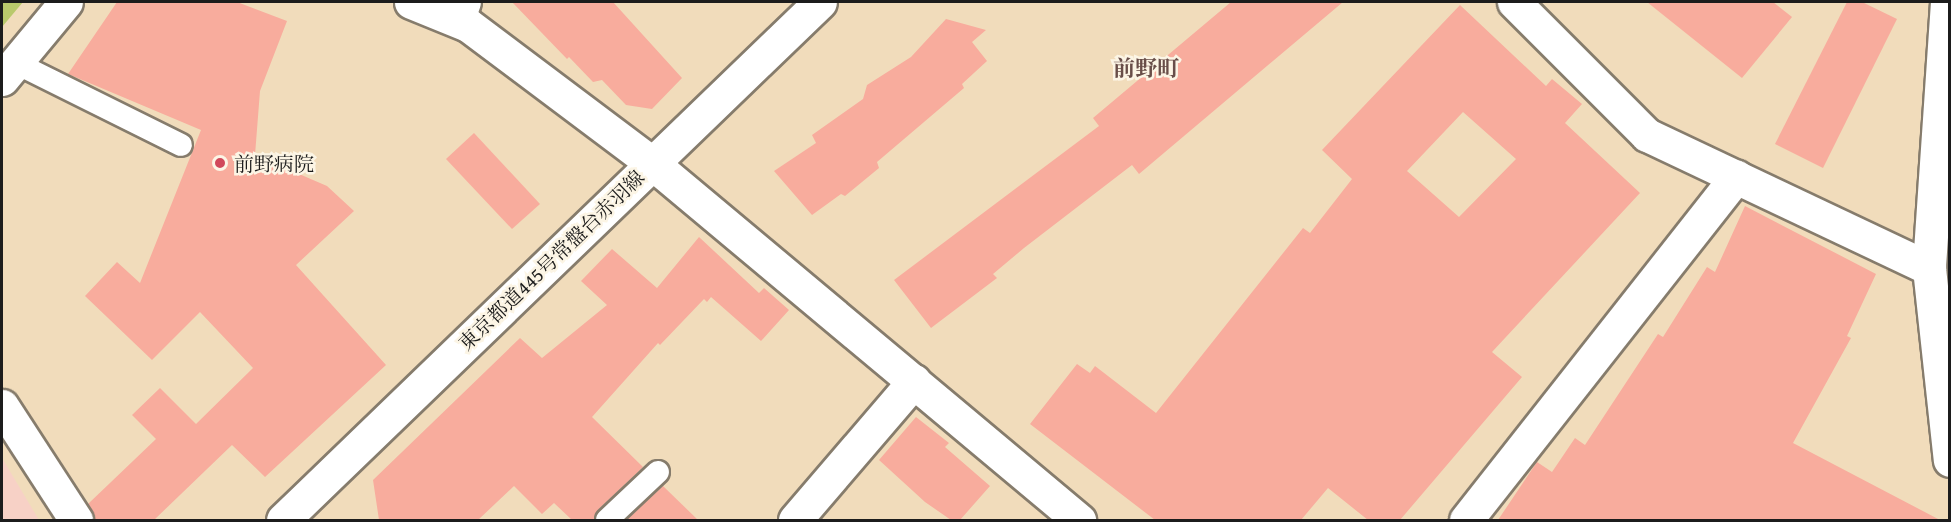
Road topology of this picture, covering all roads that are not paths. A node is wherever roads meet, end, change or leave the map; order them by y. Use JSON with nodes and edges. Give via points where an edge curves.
{"nodes":[{"id":1,"x":66,"y":2,"type":"edge"},
{"id":2,"x":411,"y":2,"type":"edge"},
{"id":3,"x":820,"y":2,"type":"edge"},
{"id":4,"x":1514,"y":2,"type":"edge"},
{"id":5,"x":1947,"y":2,"type":"edge"},
{"id":6,"x":461,"y":10,"type":"edge"},
{"id":7,"x":9,"y":71,"type":"edge"},
{"id":8,"x":181,"y":145,"type":"dead end"},
{"id":9,"x":652,"y":163,"type":"junction"},
{"id":10,"x":1736,"y":177,"type":"junction"},
{"id":11,"x":1929,"y":268,"type":"junction"},
{"id":12,"x":914,"y":381,"type":"junction"},
{"id":13,"x":2,"y":406,"type":"edge"},
{"id":14,"x":1950,"y":460,"type":"edge"},
{"id":15,"x":658,"y":471,"type":"dead end"},
{"id":16,"x":1067,"y":516,"type":"edge"},
{"id":17,"x":75,"y":520,"type":"edge"},
{"id":18,"x":283,"y":520,"type":"edge"},
{"id":19,"x":607,"y":520,"type":"edge"},
{"id":20,"x":795,"y":520,"type":"edge"},
{"id":21,"x":1466,"y":520,"type":"edge"}],
"edges":[{"from":1,"to":7,"type":"street"},
{"from":2,"to":6,"type":"street"},
{"from":3,"to":9,"type":"street","name":"東京都道445号常盤台赤羽線"},
{"from":4,"to":10,"type":"street","via":[[1647,135]]},
{"from":5,"to":11,"type":"street"},
{"from":6,"to":9,"type":"street"},
{"from":7,"to":8,"type":"lane"},
{"from":9,"to":12,"type":"street"},
{"from":9,"to":18,"type":"street","name":"東京都道445号常盤台赤羽線"},
{"from":10,"to":11,"type":"street"},
{"from":10,"to":21,"type":"street"},
{"from":11,"to":14,"type":"street"},
{"from":12,"to":16,"type":"street"},
{"from":12,"to":20,"type":"street"},
{"from":13,"to":17,"type":"street"},
{"from":15,"to":19,"type":"lane"}]}
